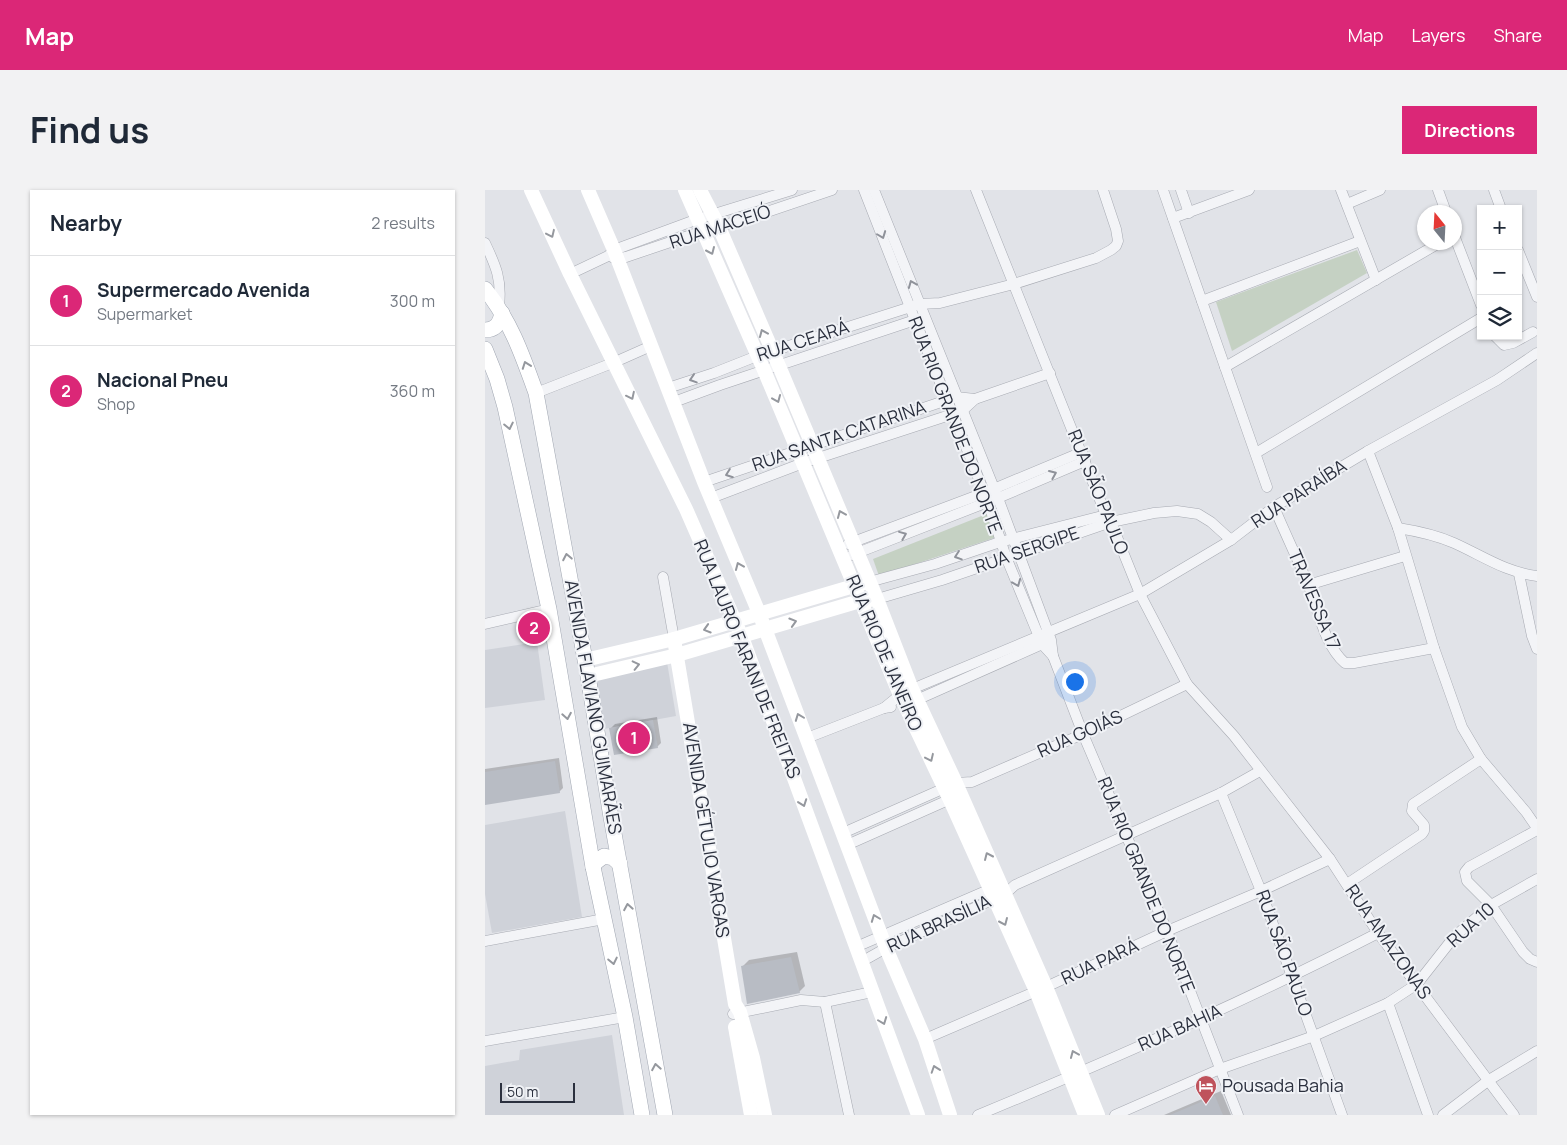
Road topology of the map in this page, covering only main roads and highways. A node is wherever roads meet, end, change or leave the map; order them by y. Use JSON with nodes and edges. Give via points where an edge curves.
{"nodes":[{"id":1,"x":493,"y":301,"type":"edge"},
{"id":2,"x":485,"y":330,"type":"edge"},
{"id":3,"x":485,"y":349,"type":"edge"},
{"id":4,"x":611,"y":817,"type":"junction"},
{"id":5,"x":585,"y":822,"type":"junction"},
{"id":6,"x":620,"y":864,"type":"junction"},
{"id":7,"x":593,"y":867,"type":"junction"},
{"id":8,"x":642,"y":1115,"type":"edge"},
{"id":9,"x":665,"y":1115,"type":"edge"}],
"edges":[{"from":1,"to":2,"type":"main road","via":[[498,326]]},
{"from":4,"to":1,"type":"main road","name":"AVENIDA FLAVIANO GUIMARÃES","one_way":true,"via":[[536,393],[520,348]]},
{"from":3,"to":5,"type":"main road","name":"AVENIDA FLAVIANO GUIMARÃES","one_way":true,"via":[[505,407],[549,609]]},
{"from":4,"to":5,"type":"main road","via":[[606,825],[599,828]]},
{"from":4,"to":6,"type":"main road","name":"AVENIDA FLAVIANO GUIMARÃES"},
{"from":5,"to":7,"type":"main road","name":"AVENIDA FLAVIANO GUIMARÃES"},
{"from":6,"to":7,"type":"main road","via":[[604,856]]},
{"from":9,"to":6,"type":"main road","name":"AVENIDA FLAVIANO GUIMARÃES","one_way":true},
{"from":7,"to":8,"type":"main road","name":"AVENIDA FLAVIANO GUIMARÃES","one_way":true}]}
